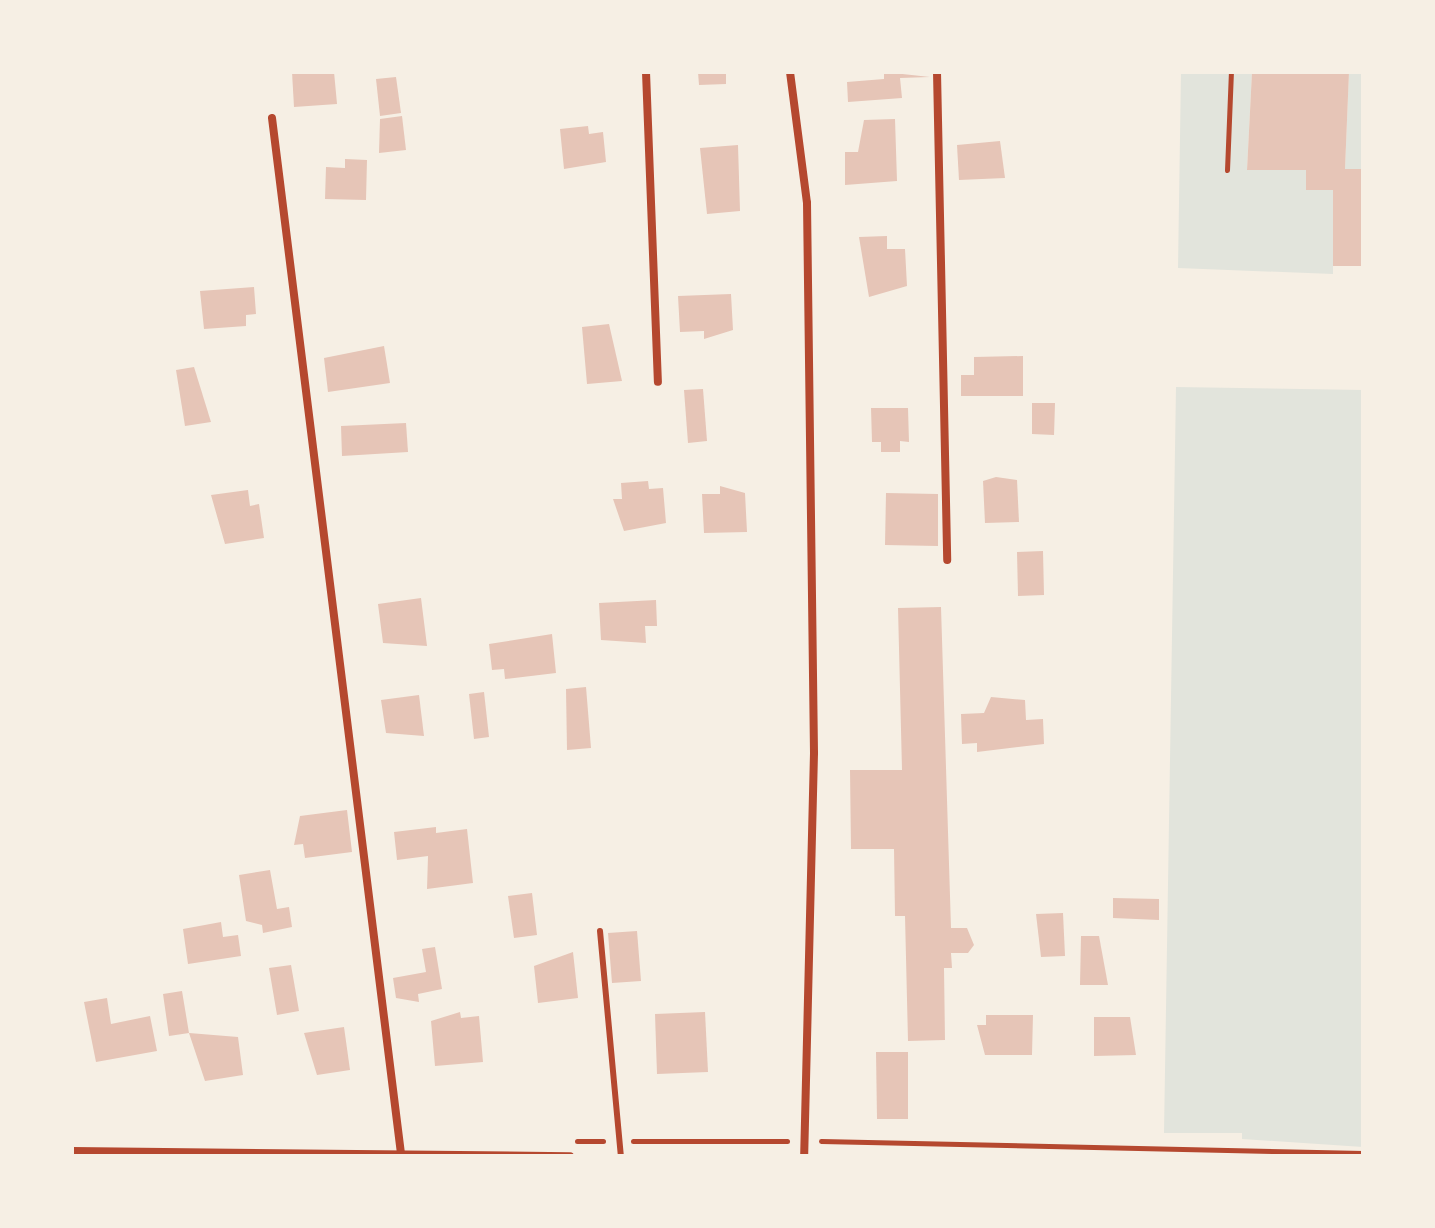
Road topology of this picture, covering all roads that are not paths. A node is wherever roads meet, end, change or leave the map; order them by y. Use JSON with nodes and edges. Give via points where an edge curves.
{"nodes":[{"id":1,"x":646,"y":72,"type":"edge"},
{"id":2,"x":790,"y":72,"type":"edge"},
{"id":3,"x":937,"y":72,"type":"edge"},
{"id":4,"x":272,"y":118,"type":"dead end"},
{"id":5,"x":658,"y":382,"type":"dead end"},
{"id":6,"x":947,"y":560,"type":"dead end"},
{"id":7,"x":600,"y":931,"type":"dead end"},
{"id":8,"x":72,"y":1151,"type":"edge"},
{"id":9,"x":401,"y":1153,"type":"junction"},
{"id":10,"x":570,"y":1156,"type":"edge"},
{"id":11,"x":621,"y":1156,"type":"edge"},
{"id":12,"x":804,"y":1156,"type":"edge"}],
"edges":[{"from":1,"to":5,"type":"street"},
{"from":2,"to":12,"type":"street","via":[[807,203],[814,753]]},
{"from":3,"to":6,"type":"street"},
{"from":4,"to":9,"type":"street"},
{"from":7,"to":11,"type":"lane"},
{"from":8,"to":9,"type":"street"},
{"from":9,"to":10,"type":"street"}]}
